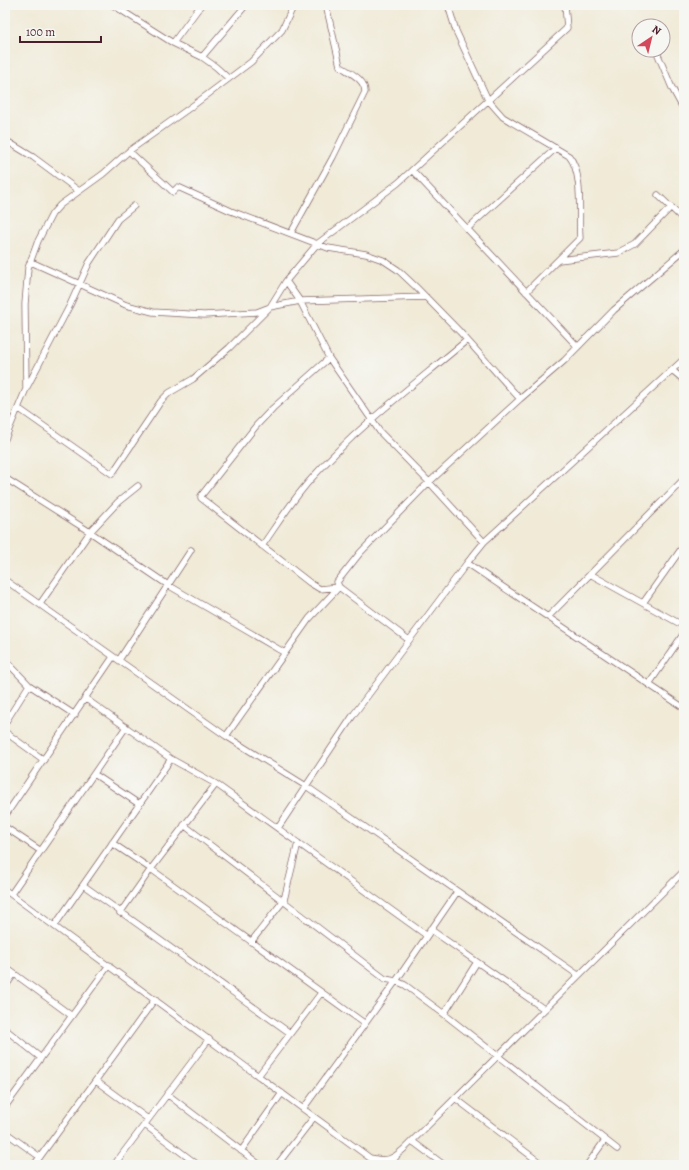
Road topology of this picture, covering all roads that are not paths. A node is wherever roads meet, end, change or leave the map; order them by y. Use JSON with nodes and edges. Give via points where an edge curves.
{"nodes":[{"id":1,"x":113,"y":5,"type":"edge"},
{"id":2,"x":201,"y":5,"type":"edge"},
{"id":3,"x":246,"y":5,"type":"edge"},
{"id":4,"x":294,"y":5,"type":"edge"},
{"id":5,"x":326,"y":5,"type":"edge"},
{"id":6,"x":448,"y":5,"type":"edge"},
{"id":7,"x":565,"y":5,"type":"edge"},
{"id":8,"x":173,"y":42,"type":"junction"},
{"id":9,"x":202,"y":57,"type":"junction"},
{"id":10,"x":659,"y":58,"type":"edge"},
{"id":11,"x":228,"y":78,"type":"junction"},
{"id":12,"x":488,"y":100,"type":"junction"},
{"id":13,"x":684,"y":110,"type":"edge"},
{"id":14,"x":5,"y":140,"type":"edge"},
{"id":15,"x":556,"y":148,"type":"junction"},
{"id":16,"x":129,"y":150,"type":"junction"},
{"id":17,"x":412,"y":170,"type":"junction"},
{"id":18,"x":79,"y":191,"type":"junction"},
{"id":19,"x":658,"y":195,"type":"dead end"},
{"id":20,"x":134,"y":206,"type":"dead end"},
{"id":21,"x":671,"y":207,"type":"junction"},
{"id":22,"x":684,"y":220,"type":"edge"},
{"id":23,"x":467,"y":229,"type":"junction"},
{"id":24,"x":291,"y":233,"type":"junction"},
{"id":25,"x":317,"y":244,"type":"junction"},
{"id":26,"x":684,"y":250,"type":"edge"},
{"id":27,"x":559,"y":260,"type":"junction"},
{"id":28,"x":31,"y":262,"type":"junction"},
{"id":29,"x":286,"y":281,"type":"junction"},
{"id":30,"x":79,"y":283,"type":"junction"},
{"id":31,"x":526,"y":292,"type":"junction"},
{"id":32,"x":426,"y":298,"type":"junction"},
{"id":33,"x":300,"y":301,"type":"junction"},
{"id":34,"x":270,"y":307,"type":"junction"},
{"id":35,"x":467,"y":340,"type":"junction"},
{"id":36,"x":578,"y":347,"type":"junction"},
{"id":37,"x":329,"y":358,"type":"junction"},
{"id":38,"x":684,"y":359,"type":"edge"},
{"id":39,"x":672,"y":370,"type":"junction"},
{"id":40,"x":684,"y":380,"type":"edge"},
{"id":41,"x":26,"y":389,"type":"junction"},
{"id":42,"x":520,"y":399,"type":"junction"},
{"id":43,"x":18,"y":408,"type":"junction"},
{"id":44,"x":371,"y":421,"type":"junction"},
{"id":45,"x":8,"y":426,"type":"edge"},
{"id":46,"x":5,"y":439,"type":"edge"},
{"id":47,"x":5,"y":478,"type":"edge"},
{"id":48,"x":684,"y":478,"type":"edge"},
{"id":49,"x":429,"y":482,"type":"junction"},
{"id":50,"x":138,"y":486,"type":"dead end"},
{"id":51,"x":90,"y":532,"type":"junction"},
{"id":52,"x":484,"y":542,"type":"junction"},
{"id":53,"x":684,"y":545,"type":"edge"},
{"id":54,"x":262,"y":546,"type":"junction"},
{"id":55,"x":191,"y":550,"type":"dead end"},
{"id":56,"x":467,"y":563,"type":"junction"},
{"id":57,"x":590,"y":574,"type":"junction"},
{"id":58,"x":5,"y":580,"type":"edge"},
{"id":59,"x":168,"y":585,"type":"junction"},
{"id":60,"x":339,"y":587,"type":"junction"},
{"id":61,"x":643,"y":603,"type":"junction"},
{"id":62,"x":40,"y":604,"type":"junction"},
{"id":63,"x":548,"y":617,"type":"junction"},
{"id":64,"x":684,"y":626,"type":"edge"},
{"id":65,"x":684,"y":633,"type":"edge"},
{"id":66,"x":409,"y":640,"type":"junction"},
{"id":67,"x":285,"y":653,"type":"junction"},
{"id":68,"x":116,"y":659,"type":"junction"},
{"id":69,"x":5,"y":660,"type":"edge"},
{"id":70,"x":649,"y":684,"type":"junction"},
{"id":71,"x":29,"y":685,"type":"junction"},
{"id":72,"x":86,"y":699,"type":"junction"},
{"id":73,"x":684,"y":708,"type":"edge"},
{"id":74,"x":74,"y":715,"type":"junction"},
{"id":75,"x":5,"y":723,"type":"edge"},
{"id":76,"x":126,"y":727,"type":"junction"},
{"id":77,"x":5,"y":732,"type":"edge"},
{"id":78,"x":226,"y":736,"type":"junction"},
{"id":79,"x":171,"y":759,"type":"junction"},
{"id":80,"x":44,"y":760,"type":"junction"},
{"id":81,"x":94,"y":774,"type":"junction"},
{"id":82,"x":216,"y":784,"type":"junction"},
{"id":83,"x":306,"y":786,"type":"junction"},
{"id":84,"x":139,"y":804,"type":"junction"},
{"id":85,"x":5,"y":816,"type":"edge"},
{"id":86,"x":184,"y":825,"type":"junction"},
{"id":87,"x":5,"y":827,"type":"edge"},
{"id":88,"x":278,"y":828,"type":"junction"},
{"id":89,"x":112,"y":843,"type":"junction"},
{"id":90,"x":298,"y":843,"type":"junction"},
{"id":91,"x":41,"y":851,"type":"junction"},
{"id":92,"x":151,"y":869,"type":"junction"},
{"id":93,"x":684,"y":871,"type":"edge"},
{"id":94,"x":83,"y":885,"type":"junction"},
{"id":95,"x":5,"y":890,"type":"edge"},
{"id":96,"x":456,"y":892,"type":"junction"},
{"id":97,"x":11,"y":894,"type":"junction"},
{"id":98,"x":284,"y":900,"type":"junction"},
{"id":99,"x":120,"y":913,"type":"junction"},
{"id":100,"x":55,"y":925,"type":"junction"},
{"id":101,"x":430,"y":929,"type":"junction"},
{"id":102,"x":426,"y":935,"type":"junction"},
{"id":103,"x":251,"y":942,"type":"junction"},
{"id":104,"x":477,"y":962,"type":"junction"},
{"id":105,"x":109,"y":965,"type":"junction"},
{"id":106,"x":5,"y":967,"type":"edge"},
{"id":107,"x":14,"y":974,"type":"junction"},
{"id":108,"x":578,"y":975,"type":"junction"},
{"id":109,"x":396,"y":981,"type":"junction"},
{"id":110,"x":5,"y":988,"type":"edge"},
{"id":111,"x":321,"y":993,"type":"junction"},
{"id":112,"x":155,"y":999,"type":"junction"},
{"id":113,"x":544,"y":1009,"type":"junction"},
{"id":114,"x":444,"y":1014,"type":"junction"},
{"id":115,"x":72,"y":1016,"type":"junction"},
{"id":116,"x":364,"y":1023,"type":"junction"},
{"id":117,"x":5,"y":1029,"type":"edge"},
{"id":118,"x":290,"y":1033,"type":"junction"},
{"id":119,"x":209,"y":1039,"type":"junction"},
{"id":120,"x":497,"y":1055,"type":"junction"},
{"id":121,"x":41,"y":1058,"type":"junction"},
{"id":122,"x":258,"y":1076,"type":"junction"},
{"id":123,"x":96,"y":1081,"type":"junction"},
{"id":124,"x":282,"y":1093,"type":"junction"},
{"id":125,"x":167,"y":1094,"type":"junction"},
{"id":126,"x":455,"y":1098,"type":"junction"},
{"id":127,"x":5,"y":1107,"type":"edge"},
{"id":128,"x":303,"y":1108,"type":"junction"},
{"id":129,"x":314,"y":1117,"type":"junction"},
{"id":130,"x":146,"y":1122,"type":"junction"},
{"id":131,"x":5,"y":1132,"type":"edge"},
{"id":132,"x":605,"y":1140,"type":"junction"},
{"id":133,"x":412,"y":1141,"type":"junction"},
{"id":134,"x":617,"y":1149,"type":"dead end"},
{"id":135,"x":241,"y":1150,"type":"junction"},
{"id":136,"x":397,"y":1155,"type":"junction"},
{"id":137,"x":40,"y":1157,"type":"junction"},
{"id":138,"x":34,"y":1165,"type":"edge"},
{"id":139,"x":114,"y":1165,"type":"edge"},
{"id":140,"x":198,"y":1165,"type":"edge"},
{"id":141,"x":260,"y":1165,"type":"edge"},
{"id":142,"x":277,"y":1165,"type":"edge"},
{"id":143,"x":390,"y":1165,"type":"edge"},
{"id":144,"x":444,"y":1165,"type":"edge"},
{"id":145,"x":542,"y":1165,"type":"edge"},
{"id":146,"x":587,"y":1165,"type":"edge"}],
"edges":[{"from":1,"to":8,"type":"street"},
{"from":2,"to":8,"type":"street"},
{"from":3,"to":9,"type":"street"},
{"from":4,"to":11,"type":"street","via":[[282,30],[274,39],[251,62]]},
{"from":5,"to":24,"type":"street","via":[[340,66],[363,82],[365,92]]},
{"from":6,"to":12,"type":"street","via":[[456,31]]},
{"from":7,"to":12,"type":"street","via":[[567,28]]},
{"from":8,"to":9,"type":"street"},
{"from":9,"to":11,"type":"street"},
{"from":10,"to":13,"type":"street"},
{"from":11,"to":16,"type":"street"},
{"from":12,"to":15,"type":"street","via":[[503,117]]},
{"from":12,"to":17,"type":"street"},
{"from":14,"to":18,"type":"street"},
{"from":15,"to":23,"type":"street"},
{"from":15,"to":27,"type":"street","via":[[574,162],[578,184],[580,238]]},
{"from":16,"to":18,"type":"street","via":[[103,174]]},
{"from":16,"to":24,"type":"street","via":[[174,192],[178,187],[231,211]]},
{"from":17,"to":23,"type":"street"},
{"from":17,"to":25,"type":"street"},
{"from":18,"to":28,"type":"street","via":[[52,214],[38,240]]},
{"from":19,"to":21,"type":"street"},
{"from":20,"to":30,"type":"street","via":[[118,219]]},
{"from":21,"to":22,"type":"street"},
{"from":21,"to":27,"type":"street","via":[[635,244],[618,252]]},
{"from":23,"to":31,"type":"street"},
{"from":24,"to":25,"type":"street"},
{"from":25,"to":29,"type":"street"},
{"from":25,"to":32,"type":"street","via":[[383,260],[398,270]]},
{"from":26,"to":36,"type":"street","via":[[614,310]]},
{"from":27,"to":31,"type":"street"},
{"from":28,"to":30,"type":"street"},
{"from":28,"to":41,"type":"street","via":[[28,268],[25,304]]},
{"from":29,"to":33,"type":"street"},
{"from":29,"to":34,"type":"street"},
{"from":30,"to":34,"type":"street","via":[[126,305],[153,312],[204,315],[257,312]]},
{"from":30,"to":41,"type":"street"},
{"from":31,"to":36,"type":"street"},
{"from":32,"to":33,"type":"street"},
{"from":32,"to":35,"type":"street"},
{"from":33,"to":34,"type":"street"},
{"from":33,"to":37,"type":"street"},
{"from":34,"to":43,"type":"street","via":[[229,348],[161,401],[112,474]]},
{"from":35,"to":42,"type":"street"},
{"from":35,"to":44,"type":"street"},
{"from":36,"to":42,"type":"street"},
{"from":37,"to":44,"type":"street"},
{"from":37,"to":54,"type":"street","via":[[260,422],[201,496]]},
{"from":38,"to":39,"type":"street"},
{"from":39,"to":40,"type":"street"},
{"from":39,"to":52,"type":"street"},
{"from":41,"to":43,"type":"street"},
{"from":42,"to":49,"type":"street"},
{"from":43,"to":45,"type":"street"},
{"from":44,"to":49,"type":"street"},
{"from":44,"to":54,"type":"street","via":[[312,479]]},
{"from":45,"to":46,"type":"street"},
{"from":47,"to":51,"type":"street"},
{"from":48,"to":57,"type":"street"},
{"from":49,"to":52,"type":"street"},
{"from":49,"to":60,"type":"street","via":[[360,553],[337,582]]},
{"from":50,"to":51,"type":"street","via":[[118,502]]},
{"from":51,"to":59,"type":"street"},
{"from":51,"to":62,"type":"street"},
{"from":52,"to":56,"type":"street"},
{"from":53,"to":61,"type":"street"},
{"from":54,"to":60,"type":"street","via":[[320,589]]},
{"from":55,"to":59,"type":"street"},
{"from":56,"to":63,"type":"street"},
{"from":56,"to":66,"type":"street"},
{"from":57,"to":61,"type":"street"},
{"from":57,"to":63,"type":"street"},
{"from":58,"to":62,"type":"street"},
{"from":59,"to":67,"type":"street"},
{"from":59,"to":68,"type":"street"},
{"from":60,"to":66,"type":"street"},
{"from":60,"to":67,"type":"street","via":[[309,619]]},
{"from":61,"to":64,"type":"street"},
{"from":62,"to":68,"type":"street"},
{"from":63,"to":70,"type":"street"},
{"from":65,"to":70,"type":"street"},
{"from":66,"to":83,"type":"street","via":[[354,714]]},
{"from":67,"to":78,"type":"street"},
{"from":68,"to":72,"type":"street"},
{"from":68,"to":78,"type":"street"},
{"from":69,"to":71,"type":"street"},
{"from":70,"to":73,"type":"street"},
{"from":71,"to":74,"type":"street"},
{"from":71,"to":75,"type":"street"},
{"from":72,"to":74,"type":"street"},
{"from":72,"to":76,"type":"street"},
{"from":74,"to":80,"type":"street"},
{"from":76,"to":79,"type":"street"},
{"from":76,"to":81,"type":"street"},
{"from":77,"to":80,"type":"street"},
{"from":78,"to":83,"type":"street"},
{"from":79,"to":82,"type":"street"},
{"from":79,"to":84,"type":"street"},
{"from":80,"to":85,"type":"street"},
{"from":81,"to":84,"type":"street"},
{"from":81,"to":91,"type":"street"},
{"from":82,"to":86,"type":"street"},
{"from":82,"to":88,"type":"street"},
{"from":83,"to":88,"type":"street"},
{"from":83,"to":96,"type":"street"},
{"from":84,"to":89,"type":"street"},
{"from":86,"to":92,"type":"street"},
{"from":86,"to":98,"type":"street"},
{"from":87,"to":91,"type":"street"},
{"from":88,"to":90,"type":"street"},
{"from":89,"to":92,"type":"street"},
{"from":89,"to":94,"type":"street"},
{"from":90,"to":98,"type":"street"},
{"from":90,"to":102,"type":"street"},
{"from":91,"to":97,"type":"street"},
{"from":92,"to":99,"type":"street"},
{"from":92,"to":103,"type":"street"},
{"from":93,"to":108,"type":"street"},
{"from":94,"to":99,"type":"street"},
{"from":94,"to":100,"type":"street"},
{"from":95,"to":97,"type":"street"},
{"from":96,"to":101,"type":"street"},
{"from":96,"to":108,"type":"street"},
{"from":97,"to":100,"type":"street"},
{"from":98,"to":103,"type":"street"},
{"from":98,"to":109,"type":"street","via":[[385,979]]},
{"from":99,"to":118,"type":"street"},
{"from":100,"to":105,"type":"street"},
{"from":101,"to":102,"type":"street"},
{"from":101,"to":104,"type":"street"},
{"from":102,"to":109,"type":"street"},
{"from":103,"to":111,"type":"street"},
{"from":104,"to":113,"type":"street"},
{"from":104,"to":114,"type":"street"},
{"from":105,"to":112,"type":"street"},
{"from":105,"to":115,"type":"street"},
{"from":106,"to":107,"type":"street"},
{"from":107,"to":110,"type":"street"},
{"from":107,"to":115,"type":"street"},
{"from":108,"to":113,"type":"street"},
{"from":109,"to":114,"type":"street"},
{"from":109,"to":116,"type":"street"},
{"from":111,"to":116,"type":"street"},
{"from":111,"to":118,"type":"street"},
{"from":112,"to":119,"type":"street"},
{"from":112,"to":123,"type":"street"},
{"from":113,"to":120,"type":"street"},
{"from":114,"to":120,"type":"street"},
{"from":115,"to":121,"type":"street"},
{"from":116,"to":128,"type":"street"},
{"from":117,"to":121,"type":"street"},
{"from":118,"to":122,"type":"street"},
{"from":119,"to":122,"type":"street"},
{"from":119,"to":125,"type":"street"},
{"from":120,"to":126,"type":"street"},
{"from":120,"to":132,"type":"street"},
{"from":121,"to":127,"type":"street"},
{"from":122,"to":124,"type":"street"},
{"from":123,"to":130,"type":"street"},
{"from":123,"to":137,"type":"street"},
{"from":124,"to":128,"type":"street"},
{"from":124,"to":135,"type":"street"},
{"from":125,"to":130,"type":"street"},
{"from":125,"to":135,"type":"street"},
{"from":126,"to":133,"type":"street"},
{"from":126,"to":145,"type":"street"},
{"from":128,"to":129,"type":"street"},
{"from":129,"to":136,"type":"street","via":[[370,1158],[381,1161]]},
{"from":129,"to":142,"type":"street"},
{"from":130,"to":139,"type":"street"},
{"from":130,"to":140,"type":"street"},
{"from":131,"to":137,"type":"street"},
{"from":132,"to":134,"type":"street"},
{"from":132,"to":146,"type":"street"},
{"from":133,"to":136,"type":"street"},
{"from":133,"to":144,"type":"street"},
{"from":135,"to":141,"type":"street"},
{"from":136,"to":143,"type":"street"},
{"from":137,"to":138,"type":"street"}]}
